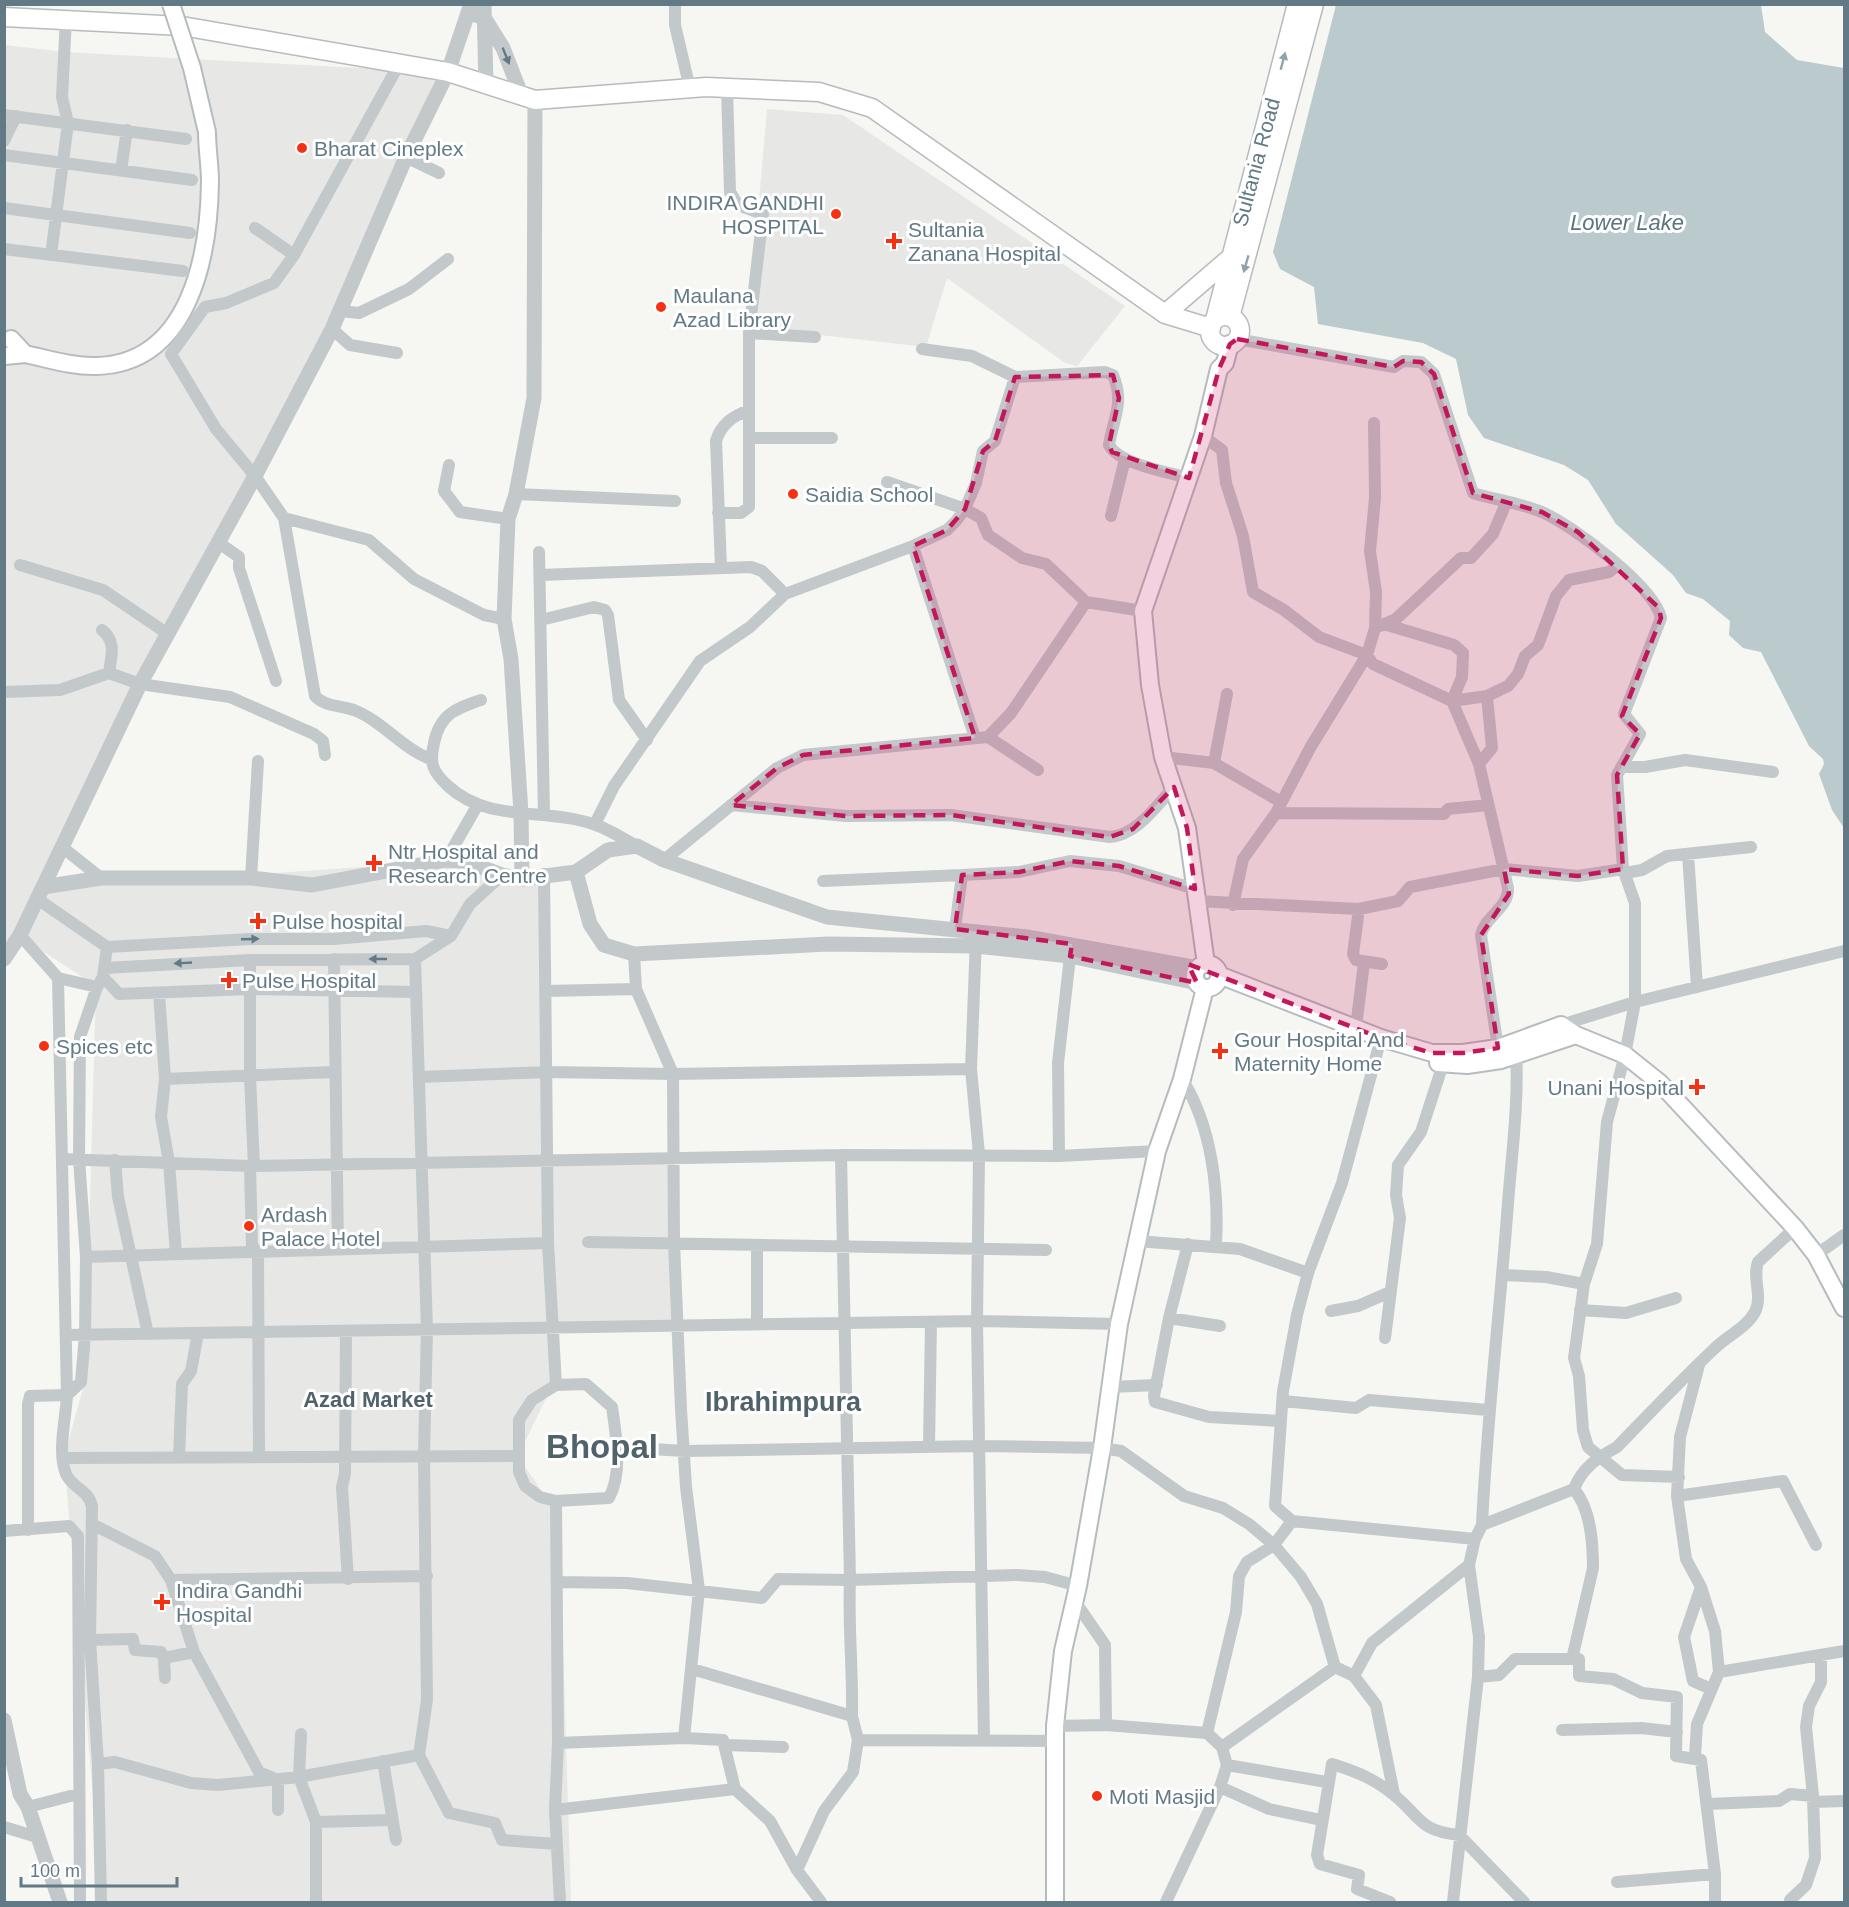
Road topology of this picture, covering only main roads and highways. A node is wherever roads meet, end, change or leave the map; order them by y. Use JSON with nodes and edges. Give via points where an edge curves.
{"nodes":[{"id":1,"x":171,"y":4,"type":"edge"},
{"id":2,"x":1297,"y":4,"type":"edge"},
{"id":3,"x":1314,"y":4,"type":"edge"},
{"id":4,"x":4,"y":17,"type":"edge"},
{"id":5,"x":1229,"y":259,"type":"junction"},
{"id":6,"x":1165,"y":314,"type":"junction"},
{"id":7,"x":1223,"y":332,"type":"junction"},
{"id":8,"x":8,"y":335,"type":"edge"},
{"id":9,"x":25,"y":354,"type":"junction"},
{"id":10,"x":5,"y":356,"type":"edge"},
{"id":11,"x":1206,"y":977,"type":"junction"},
{"id":12,"x":1576,"y":1035,"type":"junction"},
{"id":13,"x":1379,"y":1042,"type":"junction"},
{"id":14,"x":1516,"y":1048,"type":"junction"},
{"id":15,"x":1845,"y":1308,"type":"edge"},
{"id":16,"x":1055,"y":1902,"type":"edge"}],
"edges":[{"from":1,"to":9,"type":"main road","bridge":true,"via":[[207,132],[209,207],[201,260],[188,301],[175,328],[143,353],[123,361],[79,365]]},
{"from":5,"to":2,"type":"main road","name":"Sultania Road","one_way":true},
{"from":3,"to":7,"type":"main road","name":"Sultania Road","one_way":true},
{"from":4,"to":6,"type":"main road","via":[[182,26],[448,72],[528,98],[690,88],[819,92],[872,108]]},
{"from":5,"to":6,"type":"main road"},
{"from":5,"to":7,"type":"main road","name":"Sultania Road"},
{"from":6,"to":7,"type":"main road"},
{"from":7,"to":11,"type":"main road","via":[[1225,363],[1219,369],[1203,436],[1143,611],[1163,757],[1187,828]]},
{"from":8,"to":9,"type":"main road"},
{"from":8,"to":10,"type":"main road","via":[[10,350]]},
{"from":9,"to":10,"type":"main road"},
{"from":11,"to":13,"type":"main road"},
{"from":11,"to":13,"type":"main road","via":[[1356,1027]]},
{"from":11,"to":16,"type":"main road","via":[[1182,1079],[1157,1151],[1119,1324],[1101,1448],[1063,1651],[1055,1733]]},
{"from":12,"to":14,"type":"main road"},
{"from":12,"to":14,"type":"main road","via":[[1561,1025]]},
{"from":12,"to":15,"type":"main road","via":[[1625,1055],[1660,1083],[1795,1228],[1816,1255]]},
{"from":13,"to":14,"type":"main road","via":[[1432,1053]]},
{"from":13,"to":14,"type":"main road","via":[[1443,1064],[1467,1065]]}]}
